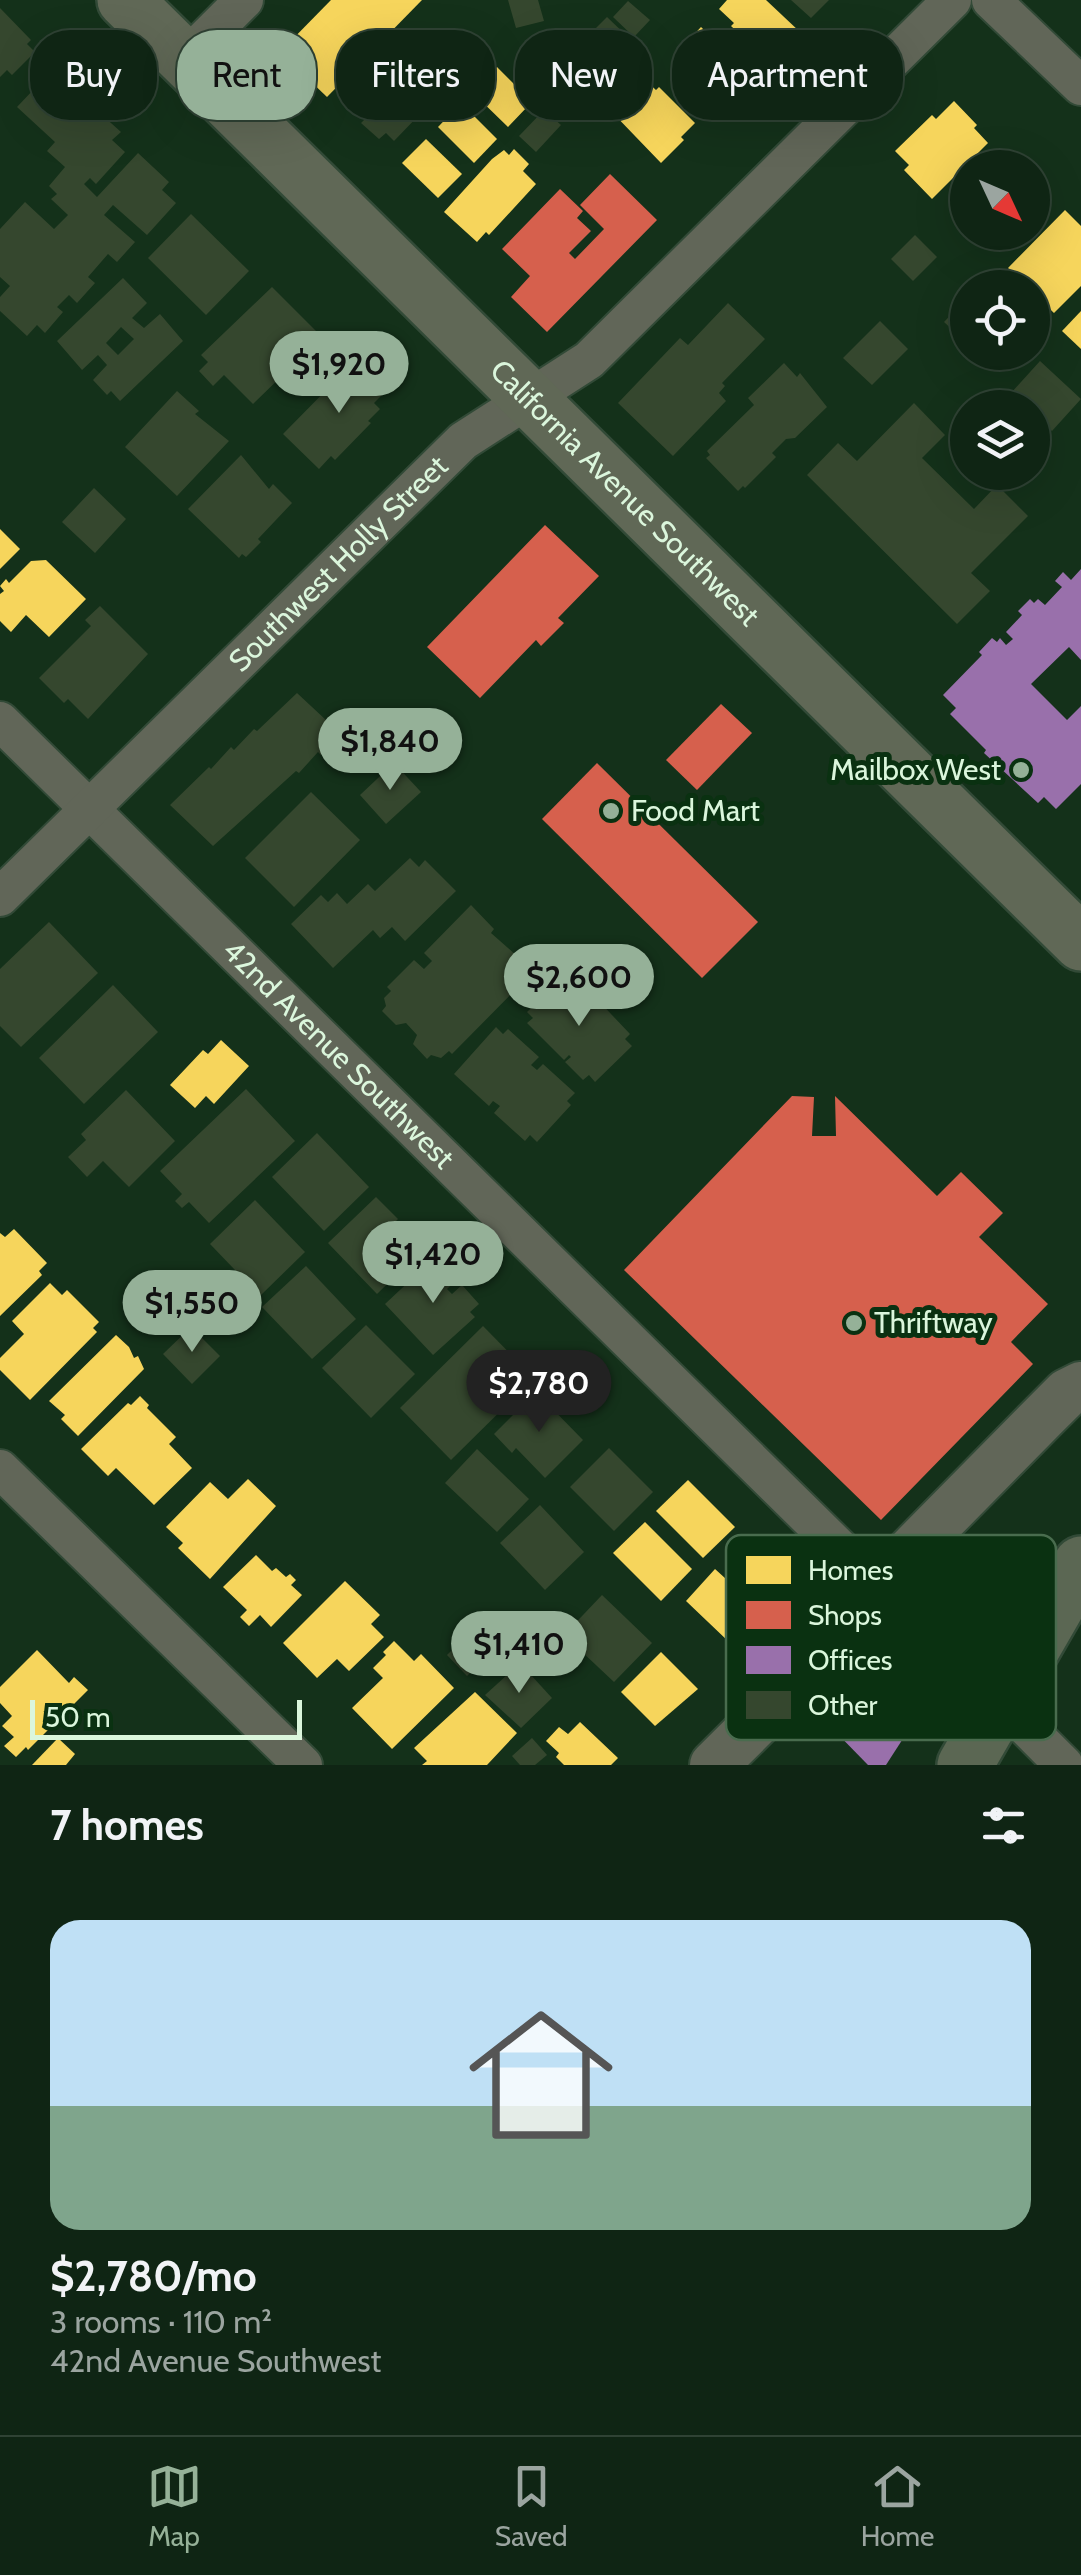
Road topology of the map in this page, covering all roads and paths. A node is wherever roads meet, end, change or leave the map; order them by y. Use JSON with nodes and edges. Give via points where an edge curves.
{"nodes":[{"id":1,"x":126,"y":0,"type":"edge"},
{"id":2,"x":244,"y":0,"type":"edge"},
{"id":3,"x":952,"y":0,"type":"edge"},
{"id":4,"x":992,"y":0,"type":"edge"},
{"id":5,"x":213,"y":30,"type":"edge"},
{"id":6,"x":177,"y":50,"type":"edge"},
{"id":7,"x":1081,"y":86,"type":"edge"},
{"id":8,"x":247,"y":120,"type":"edge"},
{"id":9,"x":527,"y":398,"type":"junction"},
{"id":10,"x":0,"y":722,"type":"edge"},
{"id":11,"x":90,"y":808,"type":"junction"},
{"id":12,"x":0,"y":897,"type":"edge"},
{"id":13,"x":1081,"y":943,"type":"edge"},
{"id":14,"x":1081,"y":1386,"type":"edge"},
{"id":15,"x":0,"y":1469,"type":"edge"},
{"id":16,"x":826,"y":1535,"type":"edge"},
{"id":17,"x":927,"y":1535,"type":"edge"},
{"id":18,"x":1081,"y":1564,"type":"edge"},
{"id":19,"x":1056,"y":1607,"type":"edge"},
{"id":20,"x":739,"y":1740,"type":"edge"},
{"id":21,"x":979,"y":1740,"type":"edge"},
{"id":22,"x":1039,"y":1740,"type":"edge"},
{"id":23,"x":304,"y":1765,"type":"edge"},
{"id":24,"x":714,"y":1765,"type":"edge"},
{"id":25,"x":965,"y":1765,"type":"edge"},
{"id":26,"x":1064,"y":1765,"type":"edge"}],
"edges":[{"from":1,"to":6,"type":"main road","name":"California Avenue Southwest"},
{"from":2,"to":5,"type":"street"},
{"from":3,"to":9,"type":"street","name":"Southwest Holly Street","via":[[589,360]]},
{"from":4,"to":7,"type":"street"},
{"from":8,"to":9,"type":"main road","name":"California Avenue Southwest"},
{"from":9,"to":11,"type":"street","name":"Southwest Holly Street","via":[[463,441]]},
{"from":9,"to":13,"type":"main road","name":"California Avenue Southwest"},
{"from":10,"to":11,"type":"street","name":"42nd Avenue Southwest"},
{"from":11,"to":12,"type":"street","name":"Southwest Holly Street"},
{"from":11,"to":16,"type":"street","name":"42nd Avenue Southwest"},
{"from":14,"to":17,"type":"street"},
{"from":15,"to":23,"type":"street"},
{"from":18,"to":19,"type":"main road"},
{"from":20,"to":24,"type":"street"},
{"from":21,"to":25,"type":"main road"},
{"from":22,"to":26,"type":"street","name":"42nd Avenue Southwest"}]}
